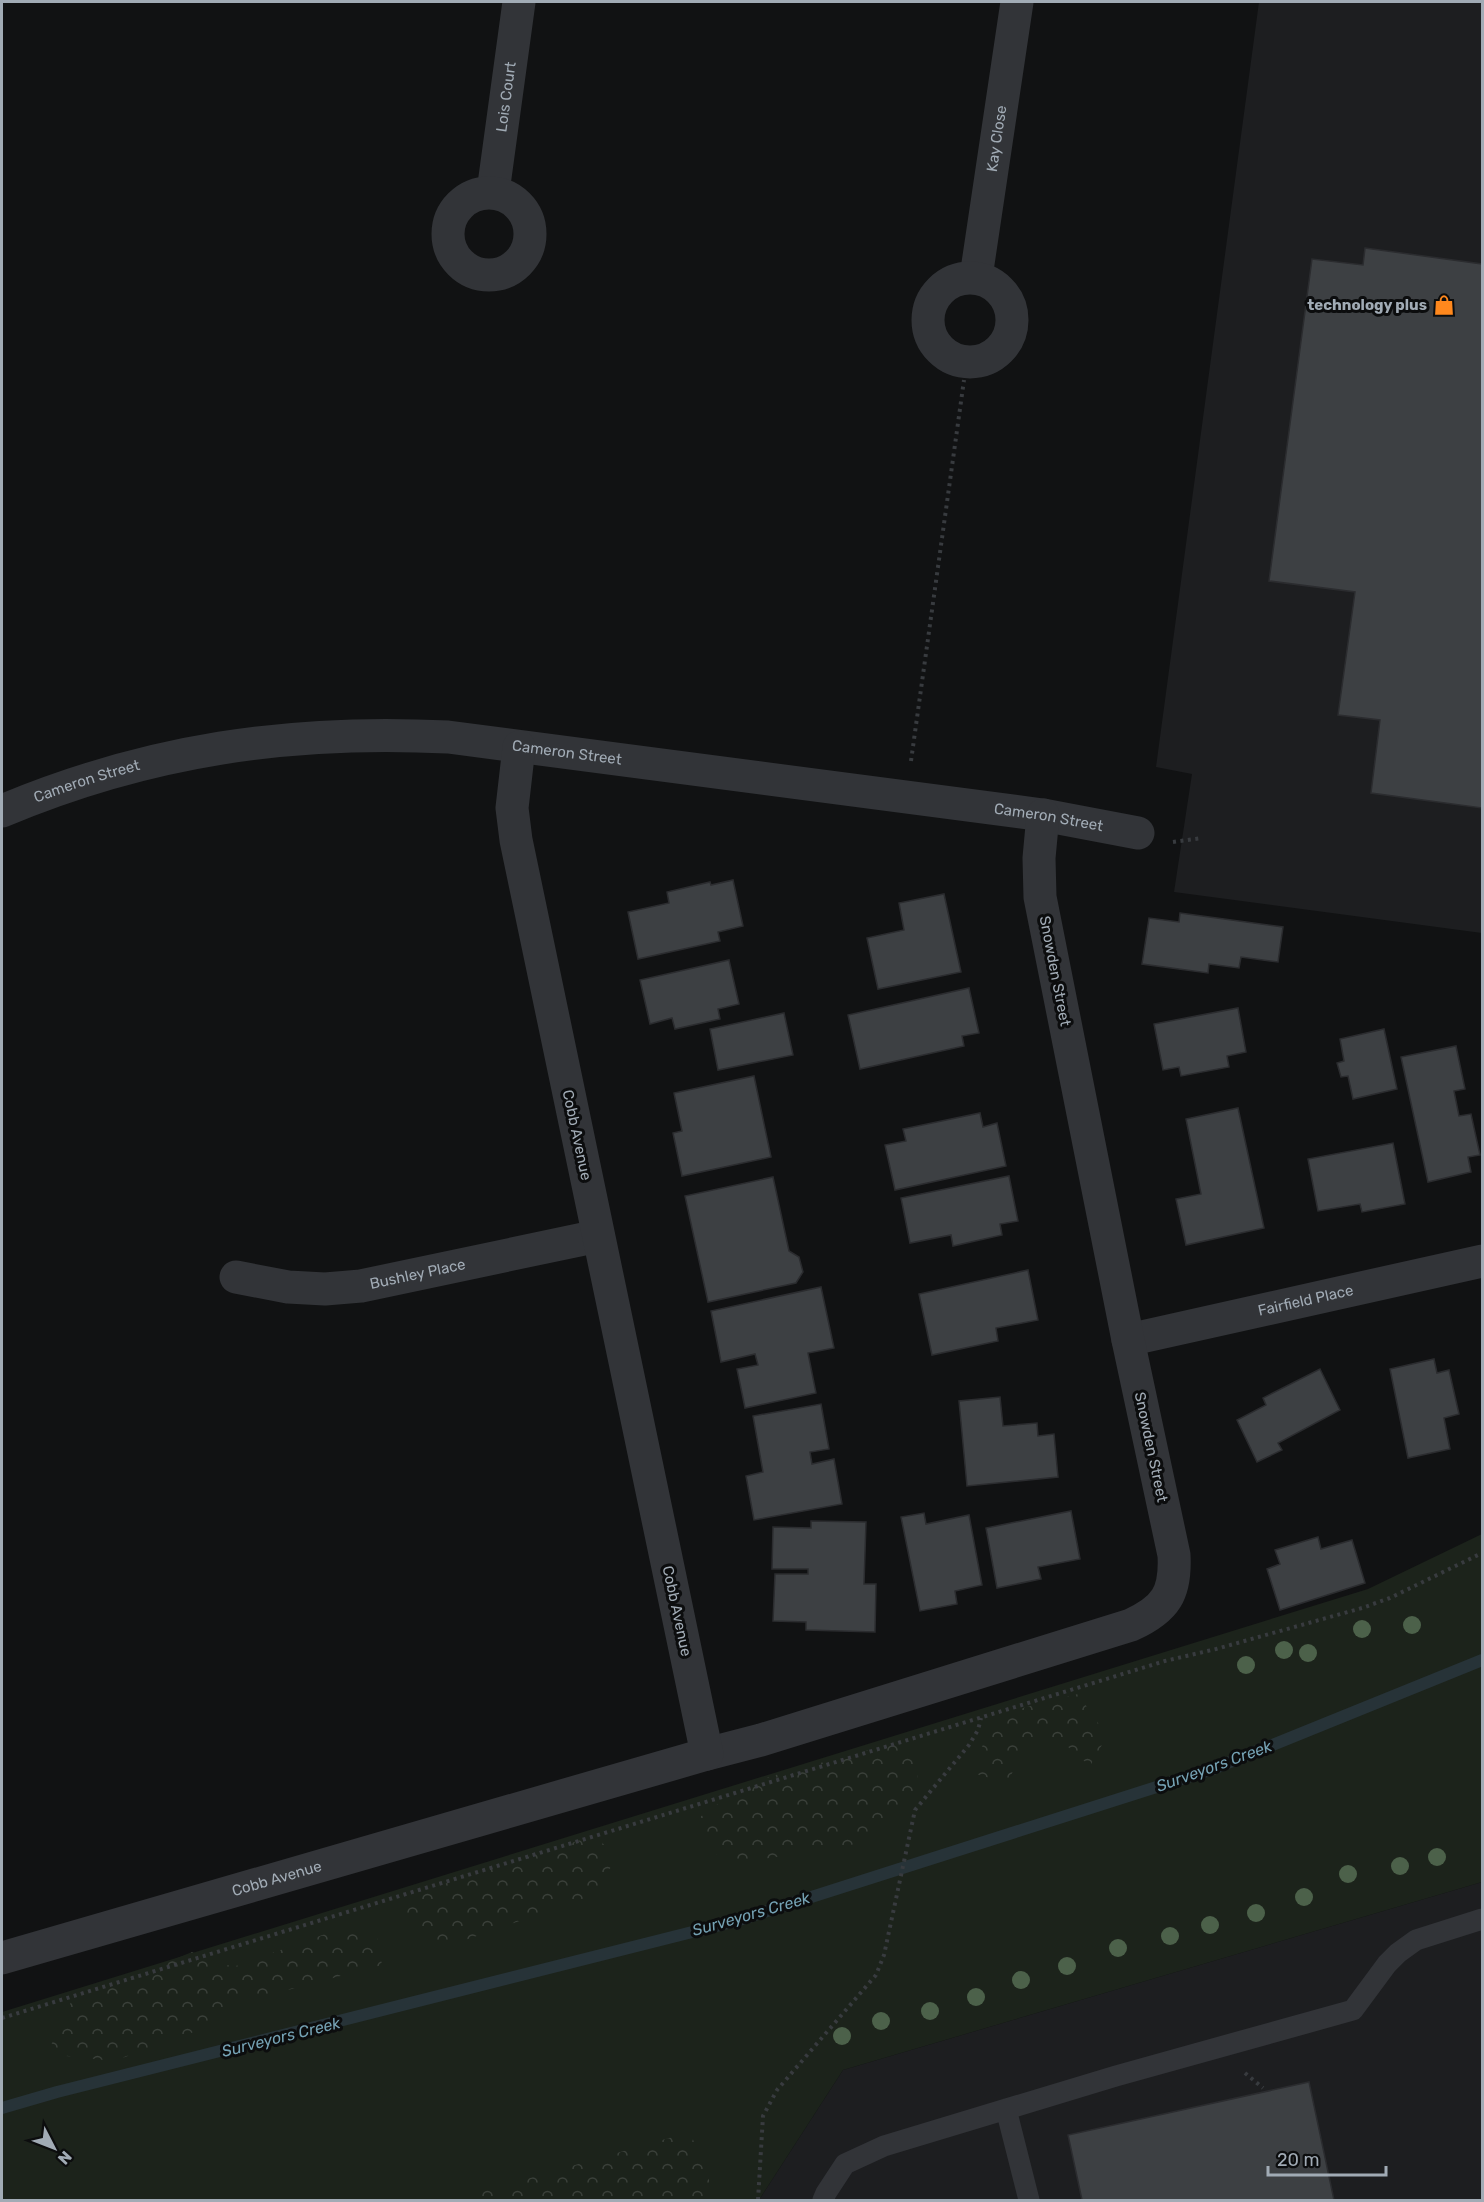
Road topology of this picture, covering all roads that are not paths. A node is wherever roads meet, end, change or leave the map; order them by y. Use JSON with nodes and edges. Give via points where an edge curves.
{"nodes":[{"id":1,"x":519,"y":2,"type":"edge"},
{"id":2,"x":1017,"y":2,"type":"edge"},
{"id":3,"x":493,"y":192,"type":"dead end"},
{"id":4,"x":976,"y":277,"type":"dead end"},
{"id":5,"x":519,"y":747,"type":"junction"},
{"id":6,"x":2,"y":811,"type":"edge"},
{"id":7,"x":1043,"y":816,"type":"junction"},
{"id":8,"x":1138,"y":833,"type":"dead end"},
{"id":9,"x":598,"y":1236,"type":"junction"},
{"id":10,"x":1482,"y":1261,"type":"edge"},
{"id":11,"x":236,"y":1277,"type":"dead end"},
{"id":12,"x":1128,"y":1340,"type":"junction"},
{"id":13,"x":707,"y":1754,"type":"junction"},
{"id":14,"x":1482,"y":1919,"type":"edge"},
{"id":15,"x":2,"y":1958,"type":"edge"},
{"id":16,"x":1006,"y":2109,"type":"junction"},
{"id":17,"x":823,"y":2200,"type":"edge"},
{"id":18,"x":1029,"y":2200,"type":"edge"}],
"edges":[{"from":1,"to":3,"type":"street","name":"Lois Court"},
{"from":2,"to":4,"type":"street","name":"Kay Close"},
{"from":5,"to":6,"type":"street","name":"Cameron Street","via":[[447,737],[395,735],[238,744],[136,765]]},
{"from":5,"to":7,"type":"street","name":"Cameron Street"},
{"from":5,"to":9,"type":"street","name":"Cobb Avenue","via":[[512,808],[516,840]]},
{"from":7,"to":8,"type":"street","name":"Cameron Street"},
{"from":7,"to":12,"type":"street","name":"Snowden Street","via":[[1041,897]]},
{"from":9,"to":11,"type":"street","name":"Bushley Place","via":[[361,1286],[297,1287]]},
{"from":9,"to":13,"type":"street","name":"Cobb Avenue"},
{"from":10,"to":12,"type":"street","name":"Fairfield Place"},
{"from":12,"to":13,"type":"street","name":"Snowden Street","via":[[1174,1555],[1171,1593],[1160,1606],[1131,1625]]},
{"from":13,"to":15,"type":"street","name":"Cobb Avenue"},
{"from":14,"to":16,"type":"lane","via":[[1416,1940],[1387,1964],[1353,2010]]},
{"from":16,"to":17,"type":"lane","via":[[884,2146],[845,2164]]},
{"from":16,"to":18,"type":"lane"}]}
